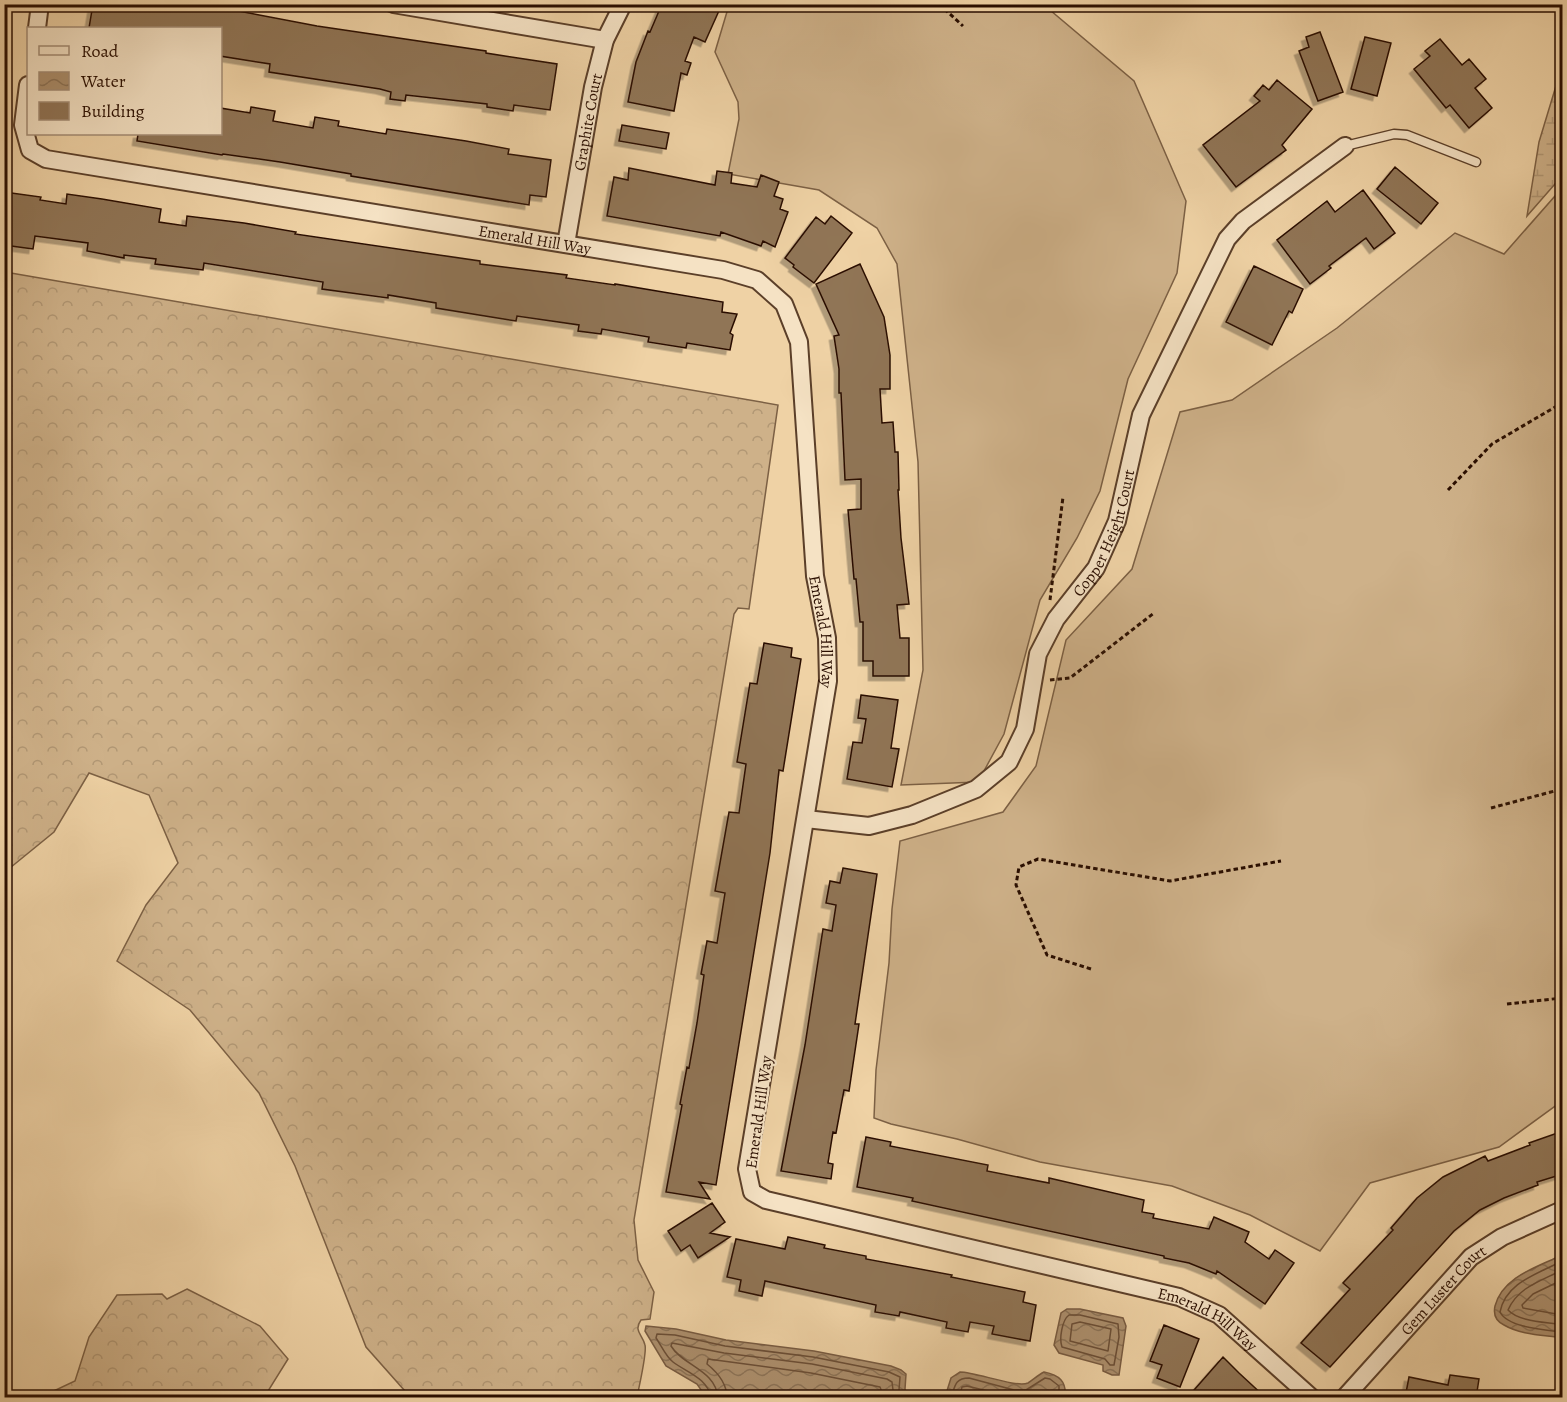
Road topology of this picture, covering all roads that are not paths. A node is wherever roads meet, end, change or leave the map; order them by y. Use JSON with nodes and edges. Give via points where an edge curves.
{"nodes":[{"id":1,"x":40,"y":4,"type":"edge"},
{"id":2,"x":393,"y":4,"type":"edge"},
{"id":3,"x":623,"y":4,"type":"edge"},
{"id":4,"x":37,"y":27,"type":"edge"},
{"id":5,"x":605,"y":40,"type":"junction"},
{"id":6,"x":27,"y":93,"type":"edge"},
{"id":7,"x":1345,"y":146,"type":"joint"},
{"id":8,"x":1476,"y":162,"type":"dead end"},
{"id":9,"x":566,"y":244,"type":"junction"},
{"id":10,"x":806,"y":819,"type":"junction"},
{"id":11,"x":1563,"y":1210,"type":"edge"},
{"id":12,"x":1312,"y":1398,"type":"edge"},
{"id":13,"x":1344,"y":1398,"type":"edge"}],
"edges":[{"from":1,"to":4,"type":"street"},
{"from":2,"to":5,"type":"street"},
{"from":3,"to":5,"type":"street","name":"Graphite Court"},
{"from":5,"to":9,"type":"street","name":"Graphite Court"},
{"from":6,"to":9,"type":"street","name":"Emerald Hill Way","via":[[23,125],[30,150],[46,159]]},
{"from":7,"to":8,"type":"lane","via":[[1394,134],[1407,135]]},
{"from":7,"to":10,"type":"street","name":"Copper Height Court","via":[[1243,221],[1227,239],[1141,415],[1117,521],[1105,549],[1096,568],[1056,619],[1038,654],[1025,729],[1009,762],[976,789],[912,815],[868,826]]},
{"from":9,"to":10,"type":"street","name":"Emerald Hill Way","via":[[723,270],[757,280],[784,304],[800,342],[815,576],[827,638],[828,681]]},
{"from":10,"to":12,"type":"street","name":"Emerald Hill Way","via":[[747,1169],[752,1192],[766,1200],[1179,1297],[1219,1315]]},
{"from":11,"to":13,"type":"street","name":"Gem Luster Court","via":[[1502,1237],[1471,1257]]}]}
